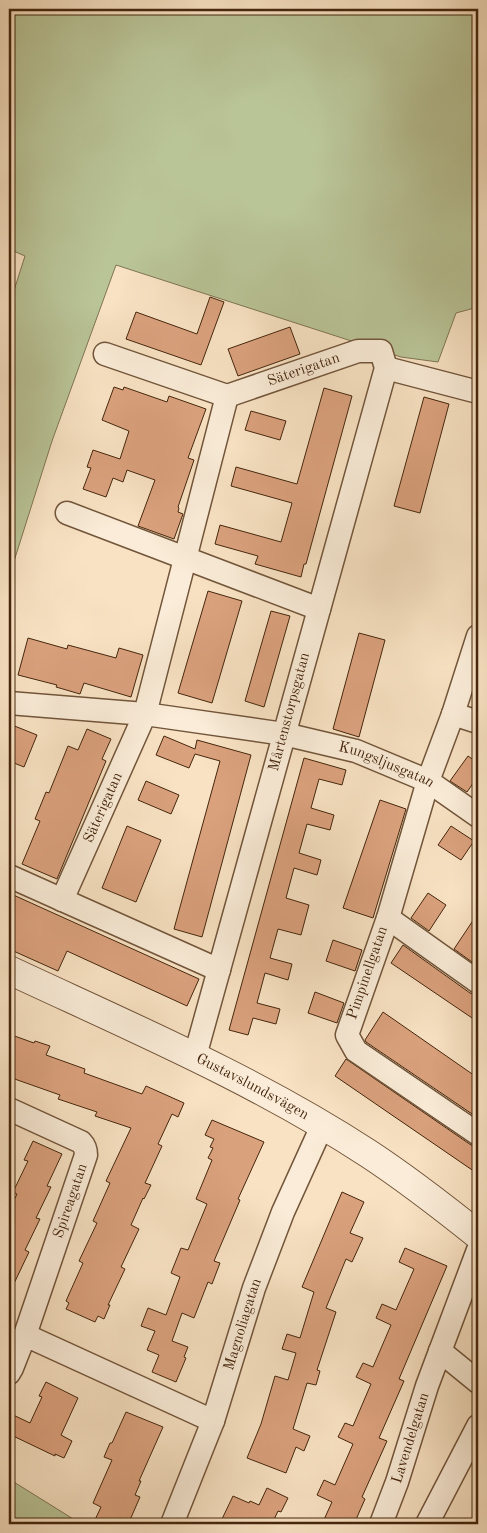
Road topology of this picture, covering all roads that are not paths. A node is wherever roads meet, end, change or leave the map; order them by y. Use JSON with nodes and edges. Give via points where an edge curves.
{"nodes":[{"id":1,"x":105,"y":354,"type":"dead end"},
{"id":2,"x":383,"y":359,"type":"junction"},
{"id":3,"x":478,"y":392,"type":"edge"},
{"id":4,"x":227,"y":396,"type":"junction"},
{"id":5,"x":67,"y":513,"type":"dead end"},
{"id":6,"x":185,"y":558,"type":"junction"},
{"id":7,"x":319,"y":609,"type":"junction"},
{"id":8,"x":478,"y":636,"type":"edge"},
{"id":9,"x":9,"y":703,"type":"edge"},
{"id":10,"x":145,"y":714,"type":"junction"},
{"id":11,"x":453,"y":714,"type":"junction"},
{"id":12,"x":478,"y":722,"type":"edge"},
{"id":13,"x":284,"y":734,"type":"junction"},
{"id":14,"x":428,"y":781,"type":"junction"},
{"id":15,"x":478,"y":816,"type":"edge"},
{"id":16,"x":9,"y":876,"type":"edge"},
{"id":17,"x":62,"y":900,"type":"junction"},
{"id":18,"x":388,"y":918,"type":"junction"},
{"id":19,"x":9,"y":970,"type":"edge"},
{"id":20,"x":219,"y":970,"type":"junction"},
{"id":21,"x":478,"y":982,"type":"edge"},
{"id":22,"x":195,"y":1056,"type":"junction"},
{"id":23,"x":9,"y":1109,"type":"edge"},
{"id":24,"x":322,"y":1126,"type":"junction"},
{"id":25,"x":478,"y":1134,"type":"edge"},
{"id":26,"x":478,"y":1235,"type":"edge"},
{"id":27,"x":478,"y":1250,"type":"edge"},
{"id":28,"x":25,"y":1335,"type":"junction"},
{"id":29,"x":440,"y":1351,"type":"junction"},
{"id":30,"x":9,"y":1373,"type":"edge"},
{"id":31,"x":478,"y":1382,"type":"edge"},
{"id":32,"x":213,"y":1421,"type":"junction"},
{"id":33,"x":478,"y":1426,"type":"edge"},
{"id":34,"x":172,"y":1524,"type":"edge"},
{"id":35,"x":381,"y":1524,"type":"edge"},
{"id":36,"x":427,"y":1524,"type":"edge"}],
"edges":[{"from":1,"to":4,"type":"street"},
{"from":2,"to":3,"type":"street"},
{"from":2,"to":4,"type":"street","name":"Säterigatan","via":[[358,351]]},
{"from":2,"to":7,"type":"street","name":"Mårtenstorpsgatan"},
{"from":4,"to":6,"type":"street","name":"Säterigatan"},
{"from":5,"to":6,"type":"street"},
{"from":6,"to":7,"type":"street"},
{"from":6,"to":10,"type":"street","name":"Säterigatan"},
{"from":7,"to":13,"type":"street","name":"Mårtenstorpsgatan"},
{"from":8,"to":11,"type":"street","name":"Pimpinellgatan"},
{"from":9,"to":10,"type":"street"},
{"from":10,"to":13,"type":"street"},
{"from":10,"to":17,"type":"street","name":"Säterigatan"},
{"from":11,"to":12,"type":"street"},
{"from":11,"to":14,"type":"street","name":"Pimpinellgatan"},
{"from":13,"to":14,"type":"street","name":"Kungsljusgatan","via":[[356,751]]},
{"from":13,"to":20,"type":"street","name":"Mårtenstorpsgatan"},
{"from":14,"to":15,"type":"street","name":"Kungsljusgatan"},
{"from":14,"to":18,"type":"street","name":"Pimpinellgatan"},
{"from":16,"to":17,"type":"street"},
{"from":17,"to":20,"type":"street"},
{"from":18,"to":21,"type":"street"},
{"from":18,"to":25,"type":"street","name":"Pimpinellgatan","via":[[346,1035],[356,1051]]},
{"from":19,"to":22,"type":"street","name":"Gustavslundsvägen"},
{"from":20,"to":22,"type":"street","name":"Mårtenstorpsgatan"},
{"from":22,"to":24,"type":"street","name":"Gustavslundsvägen"},
{"from":23,"to":28,"type":"street","name":"Spireagatan","via":[[81,1142],[86,1150]]},
{"from":24,"to":26,"type":"street","name":"Gustavslundsvägen","via":[[368,1153]]},
{"from":24,"to":32,"type":"street","name":"Magnoliagatan","via":[[283,1212],[254,1288]]},
{"from":27,"to":29,"type":"street","name":"Lavendelgatan"},
{"from":28,"to":30,"type":"street","name":"Spireagatan"},
{"from":28,"to":32,"type":"street"},
{"from":29,"to":31,"type":"street"},
{"from":29,"to":35,"type":"street","name":"Lavendelgatan"},
{"from":32,"to":34,"type":"street","name":"Magnoliagatan"},
{"from":33,"to":36,"type":"street"}]}
